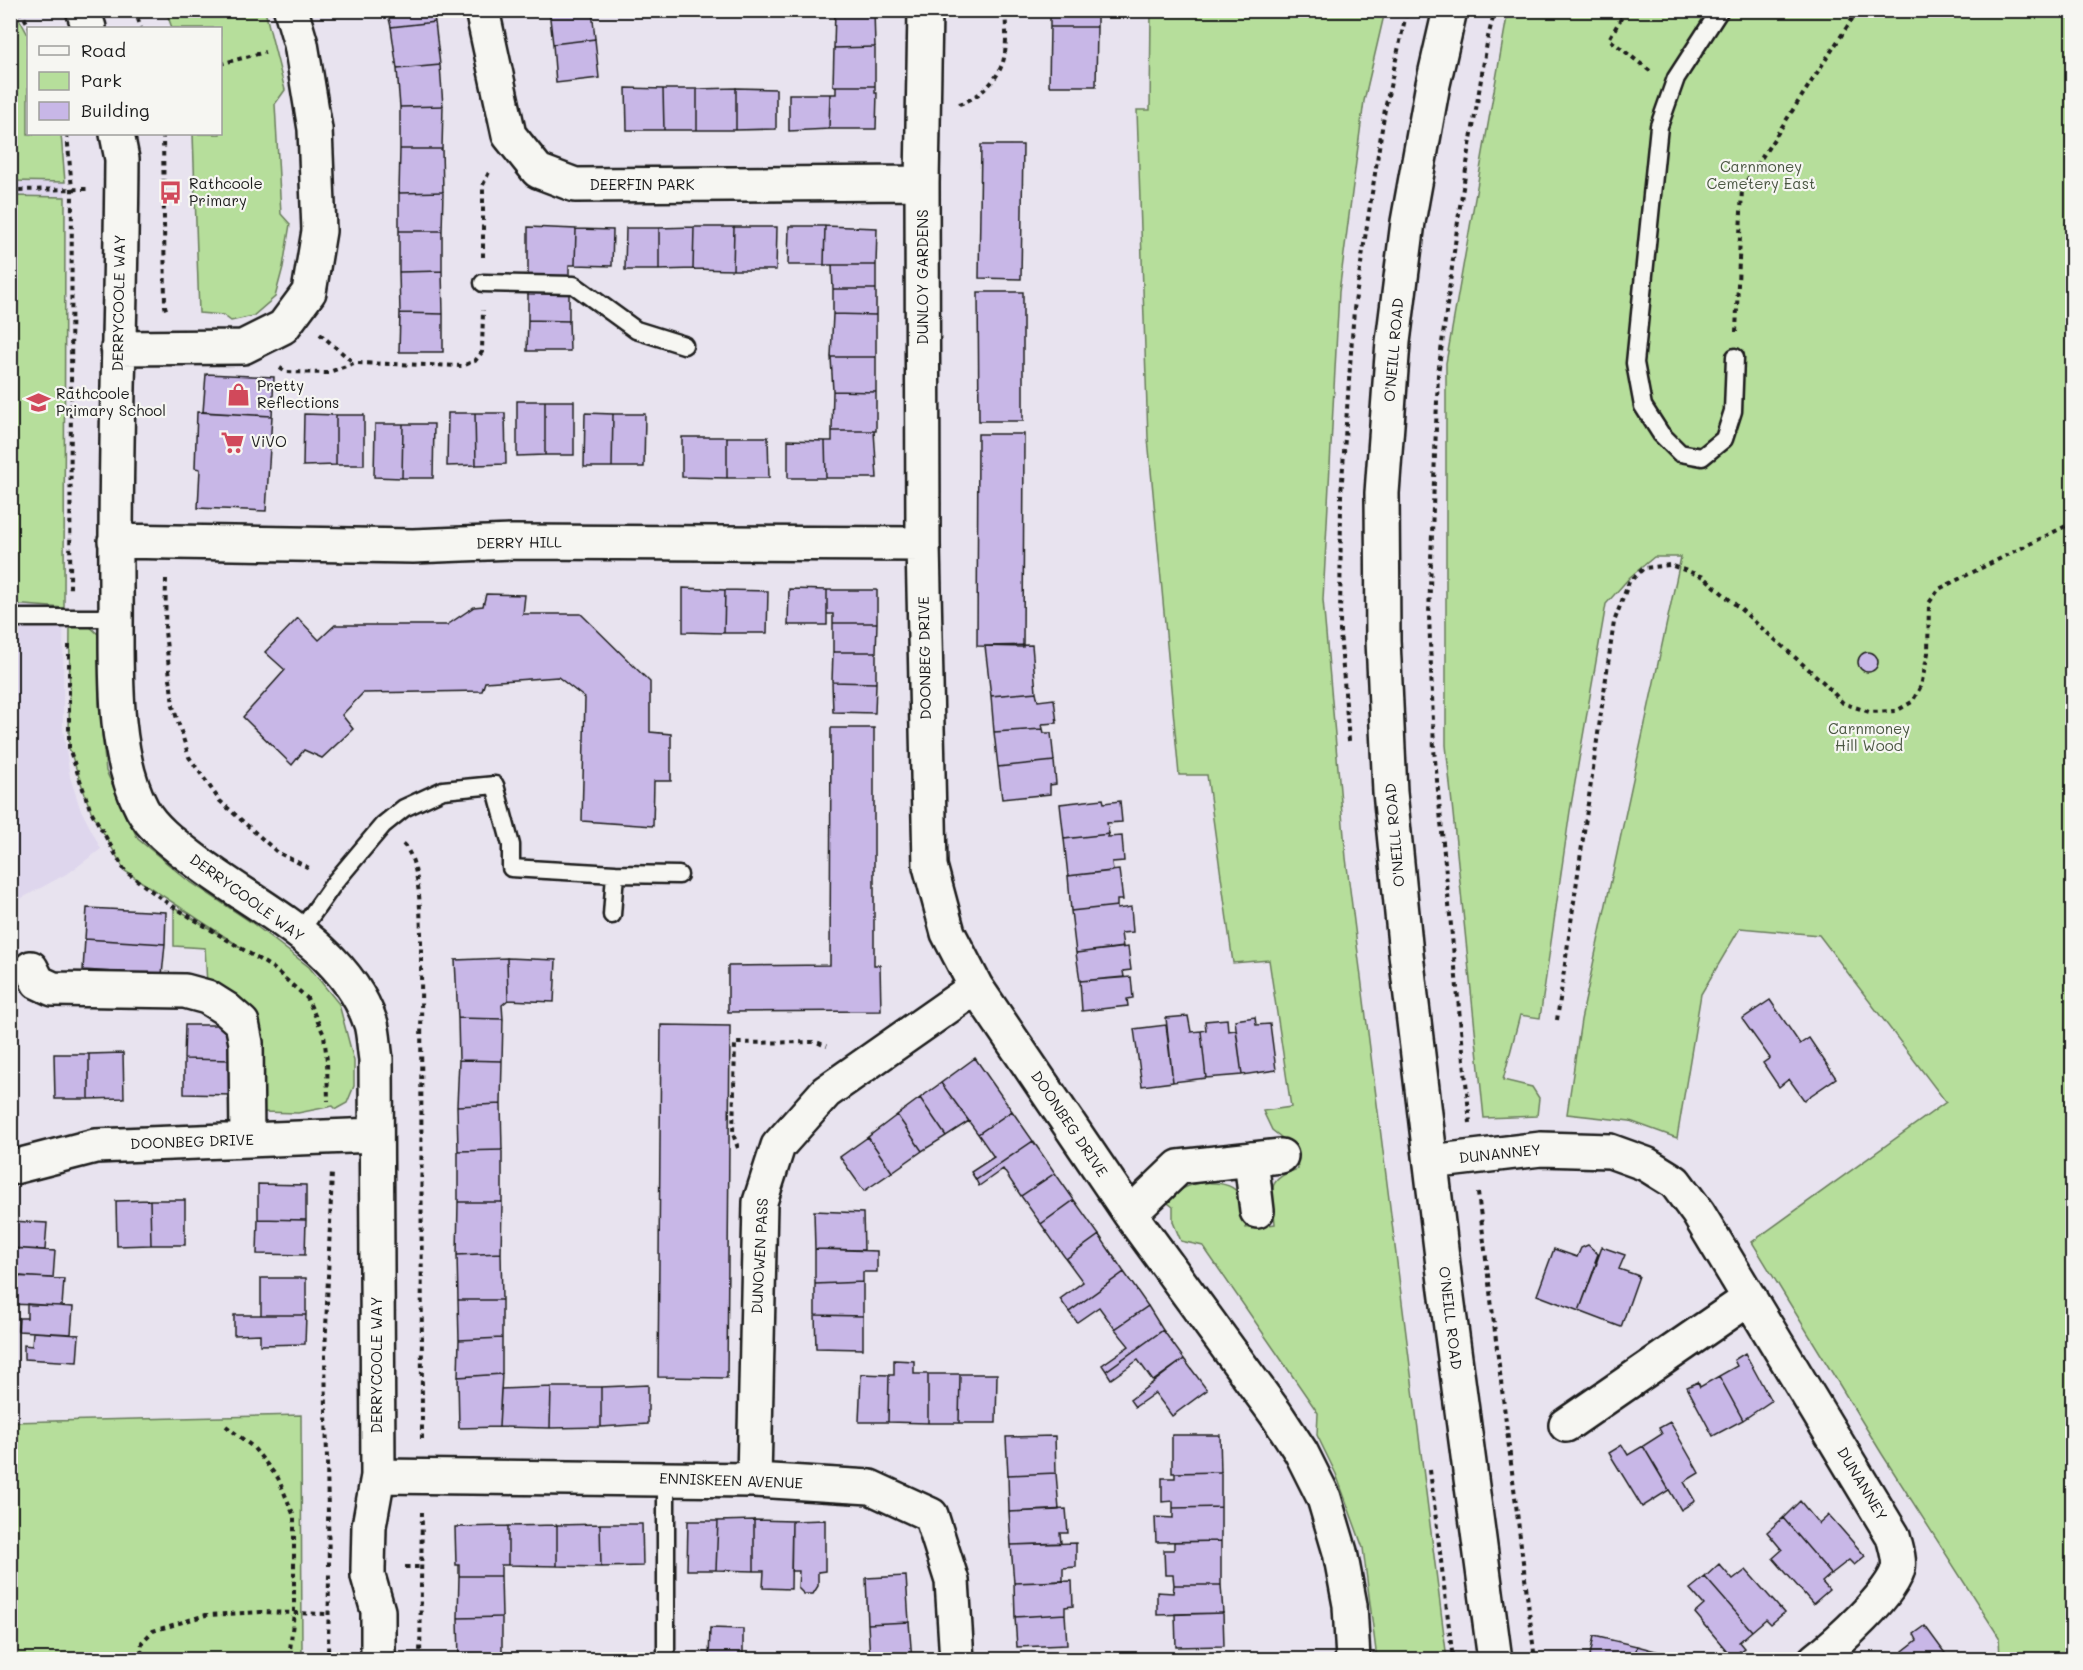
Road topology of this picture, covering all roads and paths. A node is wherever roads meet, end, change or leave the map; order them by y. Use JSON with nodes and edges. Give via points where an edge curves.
{"nodes":[{"id":1,"x":20,"y":10,"type":"edge"},
{"id":2,"x":83,"y":10,"type":"edge"},
{"id":3,"x":135,"y":10,"type":"edge"},
{"id":4,"x":291,"y":10,"type":"edge"},
{"id":5,"x":482,"y":10,"type":"edge"},
{"id":6,"x":925,"y":10,"type":"edge"},
{"id":7,"x":1005,"y":10,"type":"edge"},
{"id":8,"x":1450,"y":10,"type":"edge"},
{"id":9,"x":1495,"y":10,"type":"edge"},
{"id":10,"x":1626,"y":10,"type":"edge"},
{"id":11,"x":1720,"y":10,"type":"edge"},
{"id":12,"x":1858,"y":10,"type":"edge"},
{"id":13,"x":29,"y":27,"type":"edge"},
{"id":14,"x":89,"y":27,"type":"edge"},
{"id":15,"x":141,"y":27,"type":"edge"},
{"id":16,"x":301,"y":44,"type":"junction"},
{"id":17,"x":222,"y":64,"type":"edge"},
{"id":18,"x":1672,"y":88,"type":"junction"},
{"id":19,"x":924,"y":114,"type":"junction"},
{"id":20,"x":117,"y":135,"type":"edge"},
{"id":21,"x":163,"y":135,"type":"edge"},
{"id":22,"x":509,"y":135,"type":"junction"},
{"id":23,"x":922,"y":183,"type":"junction"},
{"id":24,"x":122,"y":188,"type":"junction"},
{"id":25,"x":10,"y":190,"type":"edge"},
{"id":26,"x":483,"y":283,"type":"junction"},
{"id":27,"x":294,"y":312,"type":"junction"},
{"id":28,"x":684,"y":345,"type":"dead end"},
{"id":29,"x":243,"y":347,"type":"junction"},
{"id":30,"x":118,"y":348,"type":"junction"},
{"id":31,"x":173,"y":349,"type":"junction"},
{"id":32,"x":1735,"y":357,"type":"joint"},
{"id":33,"x":354,"y":363,"type":"junction"},
{"id":34,"x":2073,"y":523,"type":"edge"},
{"id":35,"x":116,"y":541,"type":"junction"},
{"id":36,"x":166,"y":542,"type":"junction"},
{"id":37,"x":923,"y":544,"type":"junction"},
{"id":38,"x":10,"y":618,"type":"edge"},
{"id":39,"x":116,"y":618,"type":"junction"},
{"id":40,"x":383,"y":825,"type":"junction"},
{"id":41,"x":615,"y":874,"type":"junction"},
{"id":42,"x":679,"y":874,"type":"dead end"},
{"id":43,"x":335,"y":882,"type":"junction"},
{"id":44,"x":612,"y":915,"type":"dead end"},
{"id":45,"x":299,"y":933,"type":"junction"},
{"id":46,"x":31,"y":968,"type":"dead end"},
{"id":47,"x":976,"y":987,"type":"junction"},
{"id":48,"x":1557,"y":1020,"type":"dead end"},
{"id":49,"x":869,"y":1061,"type":"junction"},
{"id":50,"x":376,"y":1135,"type":"junction"},
{"id":51,"x":247,"y":1140,"type":"junction"},
{"id":52,"x":1473,"y":1156,"type":"junction"},
{"id":53,"x":1431,"y":1162,"type":"junction"},
{"id":54,"x":10,"y":1168,"type":"edge"},
{"id":55,"x":760,"y":1202,"type":"junction"},
{"id":56,"x":1257,"y":1211,"type":"dead end"},
{"id":57,"x":1130,"y":1214,"type":"junction"},
{"id":58,"x":1750,"y":1298,"type":"junction"},
{"id":59,"x":1566,"y":1425,"type":"dead end"},
{"id":60,"x":226,"y":1426,"type":"dead end"},
{"id":61,"x":378,"y":1476,"type":"junction"},
{"id":62,"x":422,"y":1478,"type":"junction"},
{"id":63,"x":666,"y":1479,"type":"junction"},
{"id":64,"x":754,"y":1480,"type":"junction"},
{"id":65,"x":294,"y":1612,"type":"junction"},
{"id":66,"x":328,"y":1614,"type":"dead end"},
{"id":67,"x":148,"y":1659,"type":"edge"},
{"id":68,"x":289,"y":1659,"type":"edge"},
{"id":69,"x":378,"y":1659,"type":"edge"},
{"id":70,"x":420,"y":1659,"type":"edge"},
{"id":71,"x":666,"y":1659,"type":"edge"},
{"id":72,"x":957,"y":1659,"type":"edge"},
{"id":73,"x":1353,"y":1659,"type":"edge"},
{"id":74,"x":1495,"y":1659,"type":"edge"},
{"id":75,"x":1535,"y":1659,"type":"edge"},
{"id":76,"x":1815,"y":1659,"type":"edge"}],
"edges":[{"from":1,"to":13,"type":"path"},
{"from":2,"to":14,"type":"street"},
{"from":3,"to":15,"type":"path"},
{"from":4,"to":16,"type":"street"},
{"from":5,"to":22,"type":"street","name":"DEERFIN PARK"},
{"from":6,"to":19,"type":"street","name":"DUNLOY GARDENS"},
{"from":7,"to":19,"type":"path","via":[[1002,66],[986,88],[966,102]]},
{"from":8,"to":53,"type":"street","name":"O'NEILL ROAD","via":[[1408,222],[1393,342],[1382,493],[1390,792]]},
{"from":9,"to":52,"type":"path","via":[[1461,206],[1438,374],[1429,614],[1434,749]]},
{"from":10,"to":18,"type":"path","via":[[1609,39]]},
{"from":11,"to":18,"type":"lane"},
{"from":12,"to":32,"type":"path","via":[[1742,188]]},
{"from":16,"to":17,"type":"path"},
{"from":16,"to":27,"type":"street","via":[[315,129],[319,231],[309,292]]},
{"from":18,"to":32,"type":"lane","via":[[1659,126],[1635,363],[1643,406],[1661,434],[1680,453],[1702,457],[1724,439],[1733,411]]},
{"from":19,"to":23,"type":"street","name":"DUNLOY GARDENS"},
{"from":20,"to":24,"type":"street","name":"DERRYCOOLE WAY"},
{"from":21,"to":31,"type":"path","via":[[165,306]]},
{"from":22,"to":23,"type":"street","name":"DEERFIN PARK","via":[[538,171],[574,185]]},
{"from":22,"to":26,"type":"path","via":[[483,185]]},
{"from":23,"to":37,"type":"street","name":"DUNLOY GARDENS"},
{"from":24,"to":25,"type":"path"},
{"from":24,"to":30,"type":"street","name":"DERRYCOOLE WAY"},
{"from":26,"to":28,"type":"lane","via":[[574,285],[636,330]]},
{"from":26,"to":33,"type":"path","via":[[483,352],[475,361],[462,366]]},
{"from":27,"to":29,"type":"street","via":[[283,327]]},
{"from":27,"to":33,"type":"path"},
{"from":29,"to":31,"type":"street"},
{"from":29,"to":33,"type":"path","via":[[286,372],[327,373]]},
{"from":30,"to":31,"type":"street"},
{"from":30,"to":35,"type":"street","name":"DERRYCOOLE WAY"},
{"from":34,"to":48,"type":"path","via":[[1939,589],[1929,603],[1928,653],[1921,686],[1912,702],[1896,711],[1869,712],[1843,703],[1704,577],[1670,565],[1644,568],[1629,582],[1614,622]]},
{"from":35,"to":36,"type":"street","name":"DERRY HILL"},
{"from":35,"to":39,"type":"street","name":"DERRYCOOLE WAY"},
{"from":36,"to":37,"type":"street","name":"DERRY HILL","via":[[413,546],[512,542]]},
{"from":36,"to":43,"type":"path","via":[[165,631],[173,706],[189,757],[220,801],[277,852]]},
{"from":37,"to":47,"type":"street","name":"DOONBEG DRIVE","via":[[930,866],[948,933]]},
{"from":38,"to":39,"type":"lane"},
{"from":39,"to":45,"type":"street","name":"DERRYCOOLE WAY","via":[[118,709],[127,775],[143,811],[168,840]]},
{"from":40,"to":41,"type":"lane","via":[[404,808],[442,790],[495,785],[511,845],[511,868]]},
{"from":40,"to":43,"type":"lane"},
{"from":40,"to":62,"type":"path","via":[[408,849],[419,889]]},
{"from":41,"to":42,"type":"lane"},
{"from":41,"to":44,"type":"lane"},
{"from":43,"to":45,"type":"lane"},
{"from":45,"to":50,"type":"street","name":"DERRYCOOLE WAY","via":[[332,961],[356,993],[371,1025],[376,1059]]},
{"from":46,"to":51,"type":"street","via":[[38,982],[53,989],[185,991],[207,997],[226,1009],[242,1023],[246,1043]]},
{"from":47,"to":49,"type":"street","name":"DUNOWEN PASS"},
{"from":47,"to":57,"type":"street","name":"DOONBEG DRIVE"},
{"from":49,"to":55,"type":"street","name":"DUNOWEN PASS","via":[[826,1092],[778,1146]]},
{"from":49,"to":55,"type":"path","via":[[816,1042],[735,1043],[733,1134]]},
{"from":50,"to":51,"type":"street","name":"DOONBEG DRIVE"},
{"from":50,"to":61,"type":"street","name":"DERRYCOOLE WAY"},
{"from":51,"to":54,"type":"street","name":"DOONBEG DRIVE","via":[[95,1146]]},
{"from":52,"to":53,"type":"street","name":"DUNANNEY"},
{"from":52,"to":58,"type":"street","name":"DUNANNEY","via":[[1572,1148],[1610,1151],[1646,1164],[1675,1182]]},
{"from":52,"to":75,"type":"path"},
{"from":53,"to":74,"type":"street","name":"O'NEILL ROAD"},
{"from":55,"to":64,"type":"street","name":"DUNOWEN PASS"},
{"from":56,"to":57,"type":"street","via":[[1266,1158],[1179,1167]]},
{"from":57,"to":73,"type":"street","name":"DOONBEG DRIVE","via":[[1301,1452],[1324,1498],[1340,1552],[1350,1605]]},
{"from":58,"to":59,"type":"street"},
{"from":58,"to":76,"type":"street","name":"DUNANNEY","via":[[1893,1536],[1898,1568],[1884,1594],[1835,1645]]},
{"from":60,"to":65,"type":"path","via":[[253,1447],[278,1478],[294,1516]]},
{"from":61,"to":62,"type":"street","name":"ENNISKEEN AVENUE"},
{"from":61,"to":69,"type":"street","name":"DERRYCOOLE WAY","via":[[369,1526],[368,1576],[378,1611]]},
{"from":62,"to":63,"type":"street","name":"ENNISKEEN AVENUE"},
{"from":62,"to":70,"type":"path"},
{"from":63,"to":64,"type":"street","name":"ENNISKEEN AVENUE"},
{"from":63,"to":71,"type":"lane"},
{"from":64,"to":72,"type":"street","name":"ENNISKEEN AVENUE","via":[[870,1487],[931,1515],[952,1581]]},
{"from":65,"to":66,"type":"path"},
{"from":65,"to":67,"type":"path","via":[[195,1618],[153,1632],[142,1642],[141,1654]]},
{"from":65,"to":68,"type":"path"}]}
